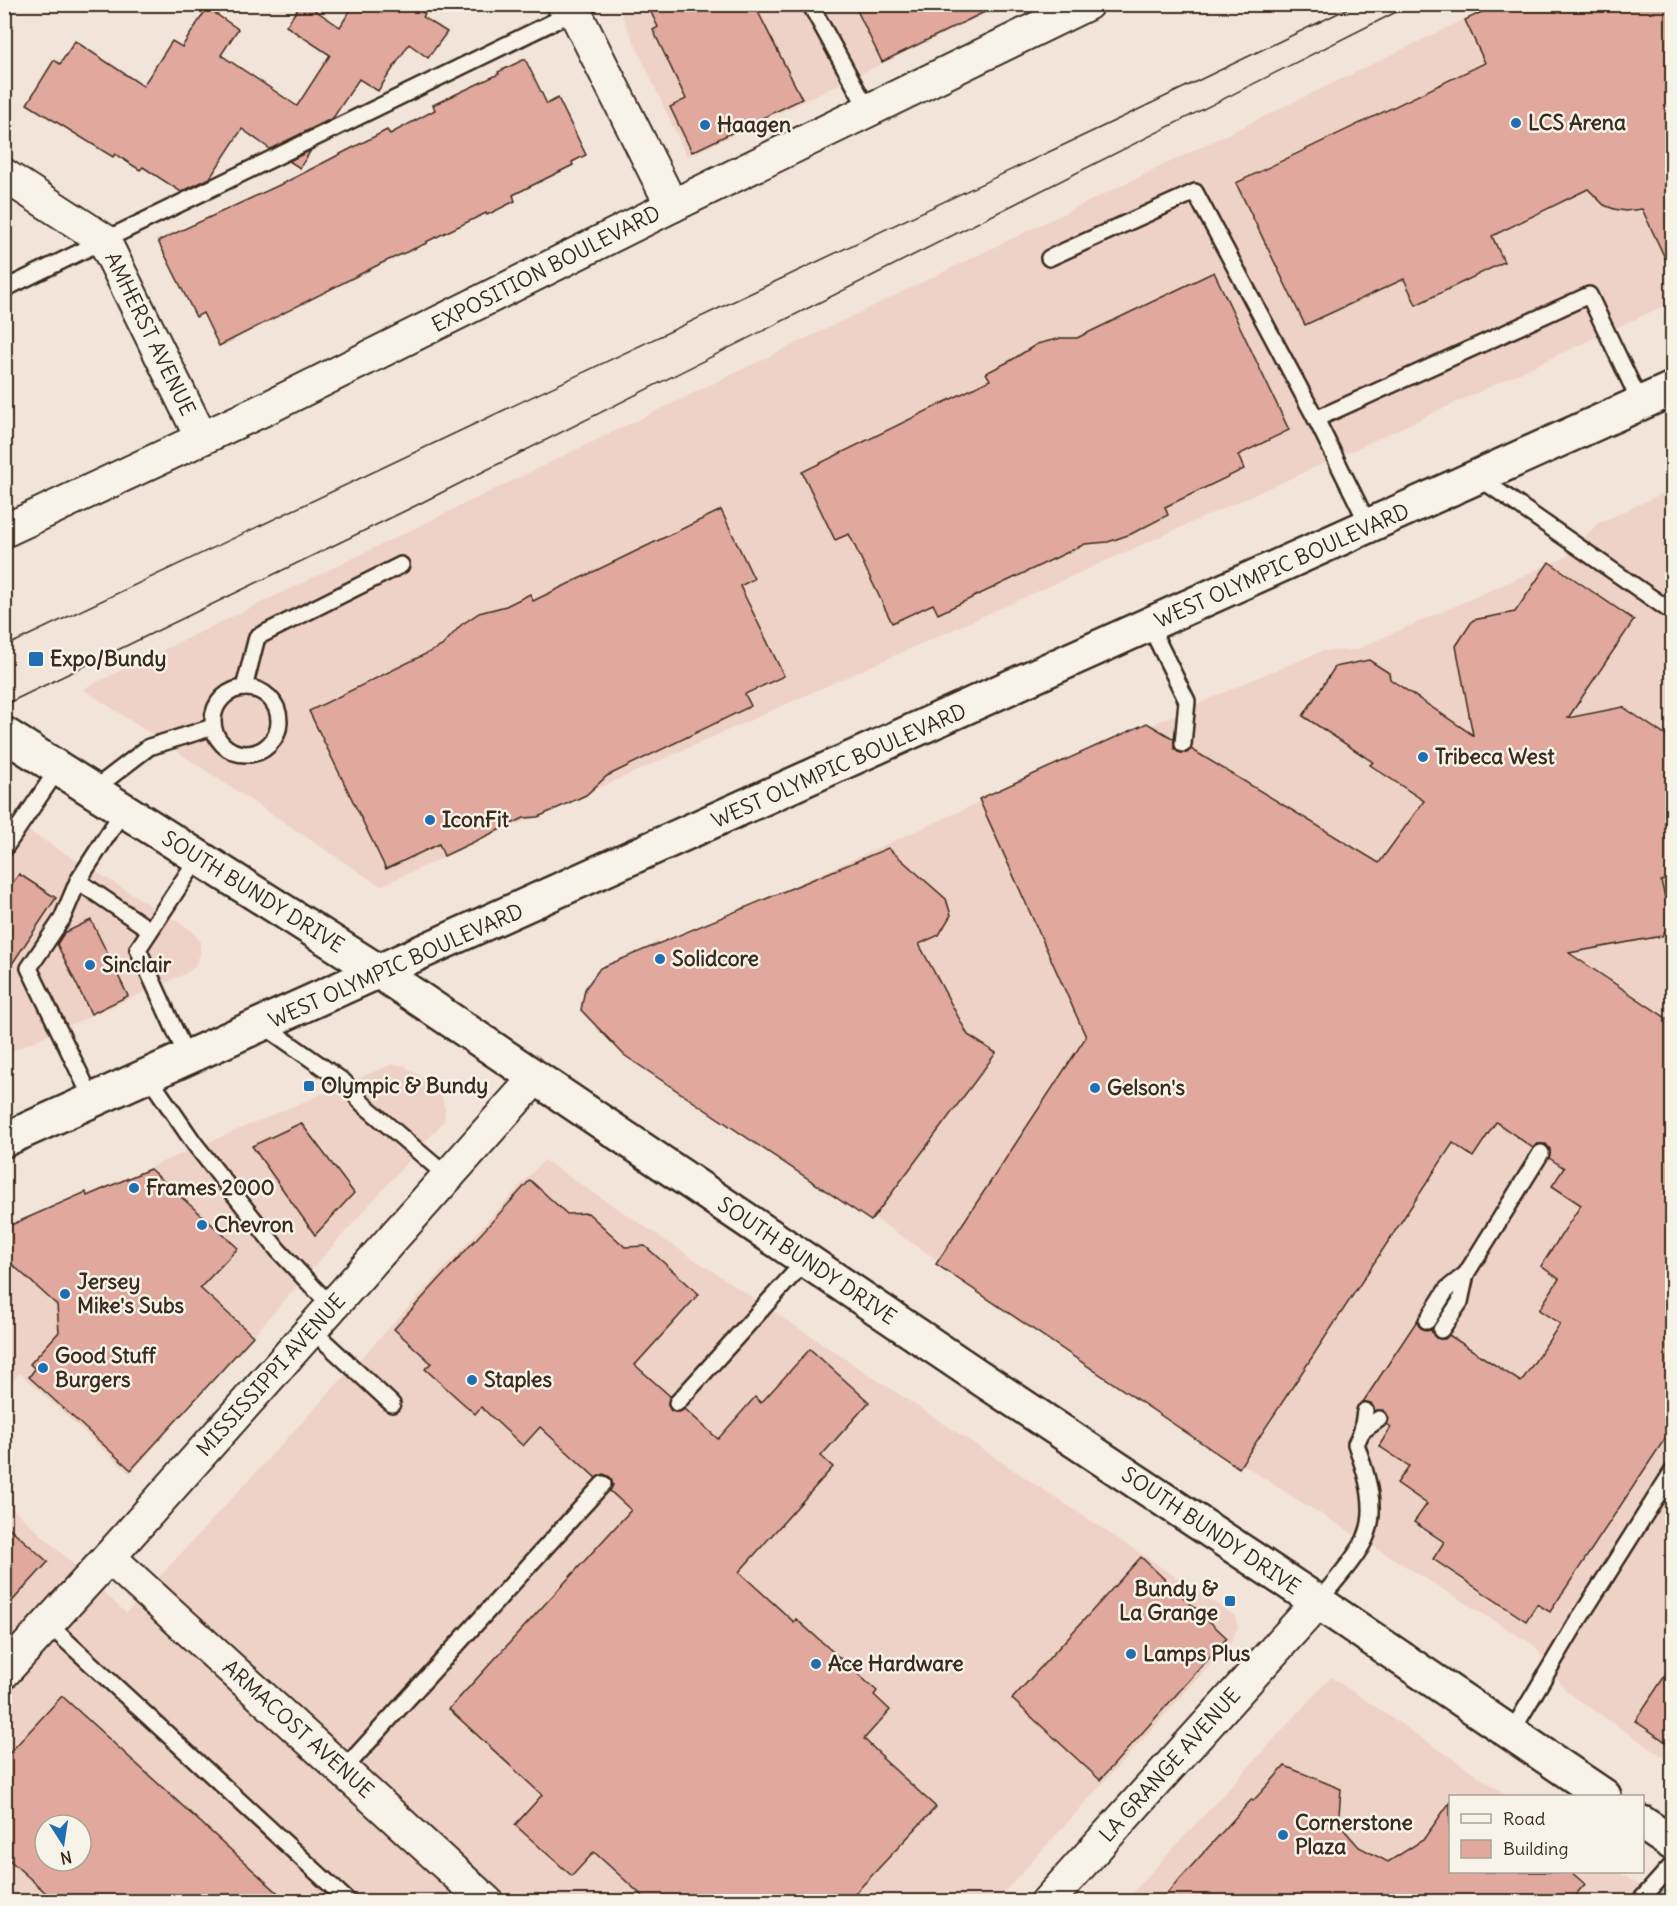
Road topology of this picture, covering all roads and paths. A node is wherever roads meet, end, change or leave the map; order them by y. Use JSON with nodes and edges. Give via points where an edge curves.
{"nodes":[{"id":1,"x":810,"y":4,"type":"edge"},
{"id":2,"x":1087,"y":4,"type":"edge"},
{"id":3,"x":576,"y":7,"type":"edge"},
{"id":4,"x":868,"y":110,"type":"junction"},
{"id":5,"x":4,"y":175,"type":"edge"},
{"id":6,"x":672,"y":206,"type":"junction"},
{"id":7,"x":104,"y":240,"type":"junction"},
{"id":8,"x":1049,"y":258,"type":"dead end"},
{"id":9,"x":4,"y":289,"type":"edge"},
{"id":10,"x":1672,"y":389,"type":"edge"},
{"id":11,"x":1641,"y":404,"type":"junction"},
{"id":12,"x":1316,"y":419,"type":"junction"},
{"id":13,"x":201,"y":437,"type":"junction"},
{"id":14,"x":1478,"y":477,"type":"junction"},
{"id":15,"x":1369,"y":526,"type":"junction"},
{"id":16,"x":4,"y":531,"type":"edge"},
{"id":17,"x":401,"y":565,"type":"dead end"},
{"id":18,"x":1672,"y":612,"type":"edge"},
{"id":19,"x":1150,"y":626,"type":"junction"},
{"id":20,"x":244,"y":688,"type":"junction"},
{"id":21,"x":213,"y":727,"type":"junction"},
{"id":22,"x":4,"y":734,"type":"edge"},
{"id":23,"x":1183,"y":744,"type":"dead end"},
{"id":24,"x":58,"y":769,"type":"junction"},
{"id":25,"x":93,"y":790,"type":"junction"},
{"id":26,"x":123,"y":811,"type":"junction"},
{"id":27,"x":4,"y":849,"type":"edge"},
{"id":28,"x":198,"y":858,"type":"junction"},
{"id":29,"x":78,"y":881,"type":"junction"},
{"id":30,"x":150,"y":930,"type":"junction"},
{"id":31,"x":381,"y":973,"type":"junction"},
{"id":32,"x":263,"y":1025,"type":"junction"},
{"id":33,"x":188,"y":1059,"type":"junction"},
{"id":34,"x":148,"y":1076,"type":"junction"},
{"id":35,"x":536,"y":1077,"type":"junction"},
{"id":36,"x":93,"y":1101,"type":"junction"},
{"id":37,"x":4,"y":1140,"type":"edge"},
{"id":38,"x":1541,"y":1153,"type":"dead end"},
{"id":39,"x":448,"y":1177,"type":"junction"},
{"id":40,"x":806,"y":1260,"type":"junction"},
{"id":41,"x":1466,"y":1274,"type":"junction"},
{"id":42,"x":322,"y":1319,"type":"junction"},
{"id":43,"x":1427,"y":1321,"type":"dead end"},
{"id":44,"x":1441,"y":1330,"type":"dead end"},
{"id":45,"x":677,"y":1402,"type":"dead end"},
{"id":46,"x":392,"y":1404,"type":"dead end"},
{"id":47,"x":1365,"y":1411,"type":"dead end"},
{"id":48,"x":1379,"y":1419,"type":"dead end"},
{"id":49,"x":1362,"y":1431,"type":"junction"},
{"id":50,"x":1672,"y":1472,"type":"edge"},
{"id":51,"x":603,"y":1484,"type":"dead end"},
{"id":52,"x":109,"y":1557,"type":"junction"},
{"id":53,"x":1318,"y":1602,"type":"junction"},
{"id":54,"x":48,"y":1624,"type":"junction"},
{"id":55,"x":4,"y":1672,"type":"edge"},
{"id":56,"x":1511,"y":1733,"type":"junction"},
{"id":57,"x":343,"y":1770,"type":"junction"},
{"id":58,"x":1601,"y":1795,"type":"edge"},
{"id":59,"x":1644,"y":1824,"type":"edge"},
{"id":60,"x":1672,"y":1843,"type":"edge"},
{"id":61,"x":1672,"y":1865,"type":"edge"},
{"id":62,"x":1058,"y":1898,"type":"edge"},
{"id":63,"x":349,"y":1902,"type":"edge"},
{"id":64,"x":487,"y":1902,"type":"edge"},
{"id":65,"x":1639,"y":1902,"type":"edge"}],
"edges":[{"from":1,"to":4,"type":"lane"},
{"from":2,"to":4,"type":"street","name":"EXPOSITION BOULEVARD"},
{"from":3,"to":6,"type":"street"},
{"from":3,"to":7,"type":"lane"},
{"from":4,"to":6,"type":"street","name":"EXPOSITION BOULEVARD"},
{"from":5,"to":7,"type":"street","name":"AMHERST AVENUE"},
{"from":6,"to":13,"type":"street","name":"EXPOSITION BOULEVARD","via":[[267,408]]},
{"from":7,"to":9,"type":"lane"},
{"from":7,"to":13,"type":"street","name":"AMHERST AVENUE"},
{"from":8,"to":12,"type":"lane","via":[[1196,192]]},
{"from":10,"to":11,"type":"main road","name":"WEST OLYMPIC BOULEVARD"},
{"from":11,"to":12,"type":"lane","via":[[1589,295]]},
{"from":11,"to":14,"type":"main road","name":"WEST OLYMPIC BOULEVARD"},
{"from":12,"to":15,"type":"lane"},
{"from":13,"to":16,"type":"street","name":"EXPOSITION BOULEVARD"},
{"from":14,"to":15,"type":"main road","name":"WEST OLYMPIC BOULEVARD"},
{"from":14,"to":18,"type":"lane"},
{"from":15,"to":19,"type":"main road","name":"WEST OLYMPIC BOULEVARD"},
{"from":17,"to":20,"type":"lane","via":[[257,637]]},
{"from":19,"to":23,"type":"lane","via":[[1186,701]]},
{"from":19,"to":31,"type":"main road","name":"WEST OLYMPIC BOULEVARD"},
{"from":20,"to":21,"type":"lane","via":[[224,696],[213,716]]},
{"from":20,"to":21,"type":"lane","via":[[265,694],[278,713],[279,723],[271,742],[253,753],[232,751],[223,745]]},
{"from":21,"to":25,"type":"lane","via":[[149,747]]},
{"from":22,"to":24,"type":"main road","name":"SOUTH BUNDY DRIVE"},
{"from":24,"to":25,"type":"main road","name":"SOUTH BUNDY DRIVE"},
{"from":24,"to":27,"type":"lane"},
{"from":25,"to":26,"type":"main road","name":"SOUTH BUNDY DRIVE"},
{"from":26,"to":28,"type":"main road","name":"SOUTH BUNDY DRIVE"},
{"from":26,"to":29,"type":"lane"},
{"from":28,"to":30,"type":"lane"},
{"from":28,"to":31,"type":"main road","name":"SOUTH BUNDY DRIVE"},
{"from":29,"to":30,"type":"lane"},
{"from":29,"to":36,"type":"lane","via":[[62,919],[29,968]]},
{"from":30,"to":33,"type":"lane","via":[[138,949]]},
{"from":31,"to":32,"type":"main road","name":"WEST OLYMPIC BOULEVARD"},
{"from":31,"to":35,"type":"main road","name":"SOUTH BUNDY DRIVE"},
{"from":32,"to":33,"type":"main road","name":"WEST OLYMPIC BOULEVARD"},
{"from":32,"to":39,"type":"lane","via":[[344,1082],[363,1104]]},
{"from":33,"to":34,"type":"main road","name":"WEST OLYMPIC BOULEVARD"},
{"from":34,"to":36,"type":"main road","name":"WEST OLYMPIC BOULEVARD"},
{"from":34,"to":42,"type":"lane","via":[[194,1143],[271,1241]]},
{"from":35,"to":39,"type":"street","name":"MISSISSIPPI AVENUE"},
{"from":35,"to":40,"type":"main road","name":"SOUTH BUNDY DRIVE"},
{"from":36,"to":37,"type":"main road","name":"WEST OLYMPIC BOULEVARD"},
{"from":38,"to":41,"type":"lane"},
{"from":39,"to":42,"type":"street","name":"MISSISSIPPI AVENUE"},
{"from":40,"to":45,"type":"lane"},
{"from":40,"to":53,"type":"main road","name":"SOUTH BUNDY DRIVE"},
{"from":41,"to":43,"type":"lane","via":[[1447,1289]]},
{"from":41,"to":44,"type":"lane","via":[[1460,1302]]},
{"from":42,"to":46,"type":"lane"},
{"from":42,"to":52,"type":"street","name":"MISSISSIPPI AVENUE"},
{"from":47,"to":49,"type":"lane"},
{"from":48,"to":49,"type":"lane"},
{"from":49,"to":53,"type":"lane","via":[[1356,1444],[1367,1476],[1371,1510],[1366,1538]]},
{"from":50,"to":56,"type":"lane"},
{"from":51,"to":57,"type":"lane"},
{"from":52,"to":54,"type":"street","name":"MISSISSIPPI AVENUE"},
{"from":52,"to":57,"type":"street","name":"ARMACOST AVENUE"},
{"from":53,"to":56,"type":"main road","name":"SOUTH BUNDY DRIVE"},
{"from":53,"to":62,"type":"street","name":"LA GRANGE AVENUE"},
{"from":54,"to":55,"type":"street","name":"MISSISSIPPI AVENUE"},
{"from":54,"to":63,"type":"lane"},
{"from":56,"to":58,"type":"main road","name":"SOUTH BUNDY DRIVE"},
{"from":57,"to":64,"type":"street","name":"ARMACOST AVENUE"},
{"from":59,"to":60,"type":"main road"},
{"from":61,"to":65,"type":"lane"}]}
